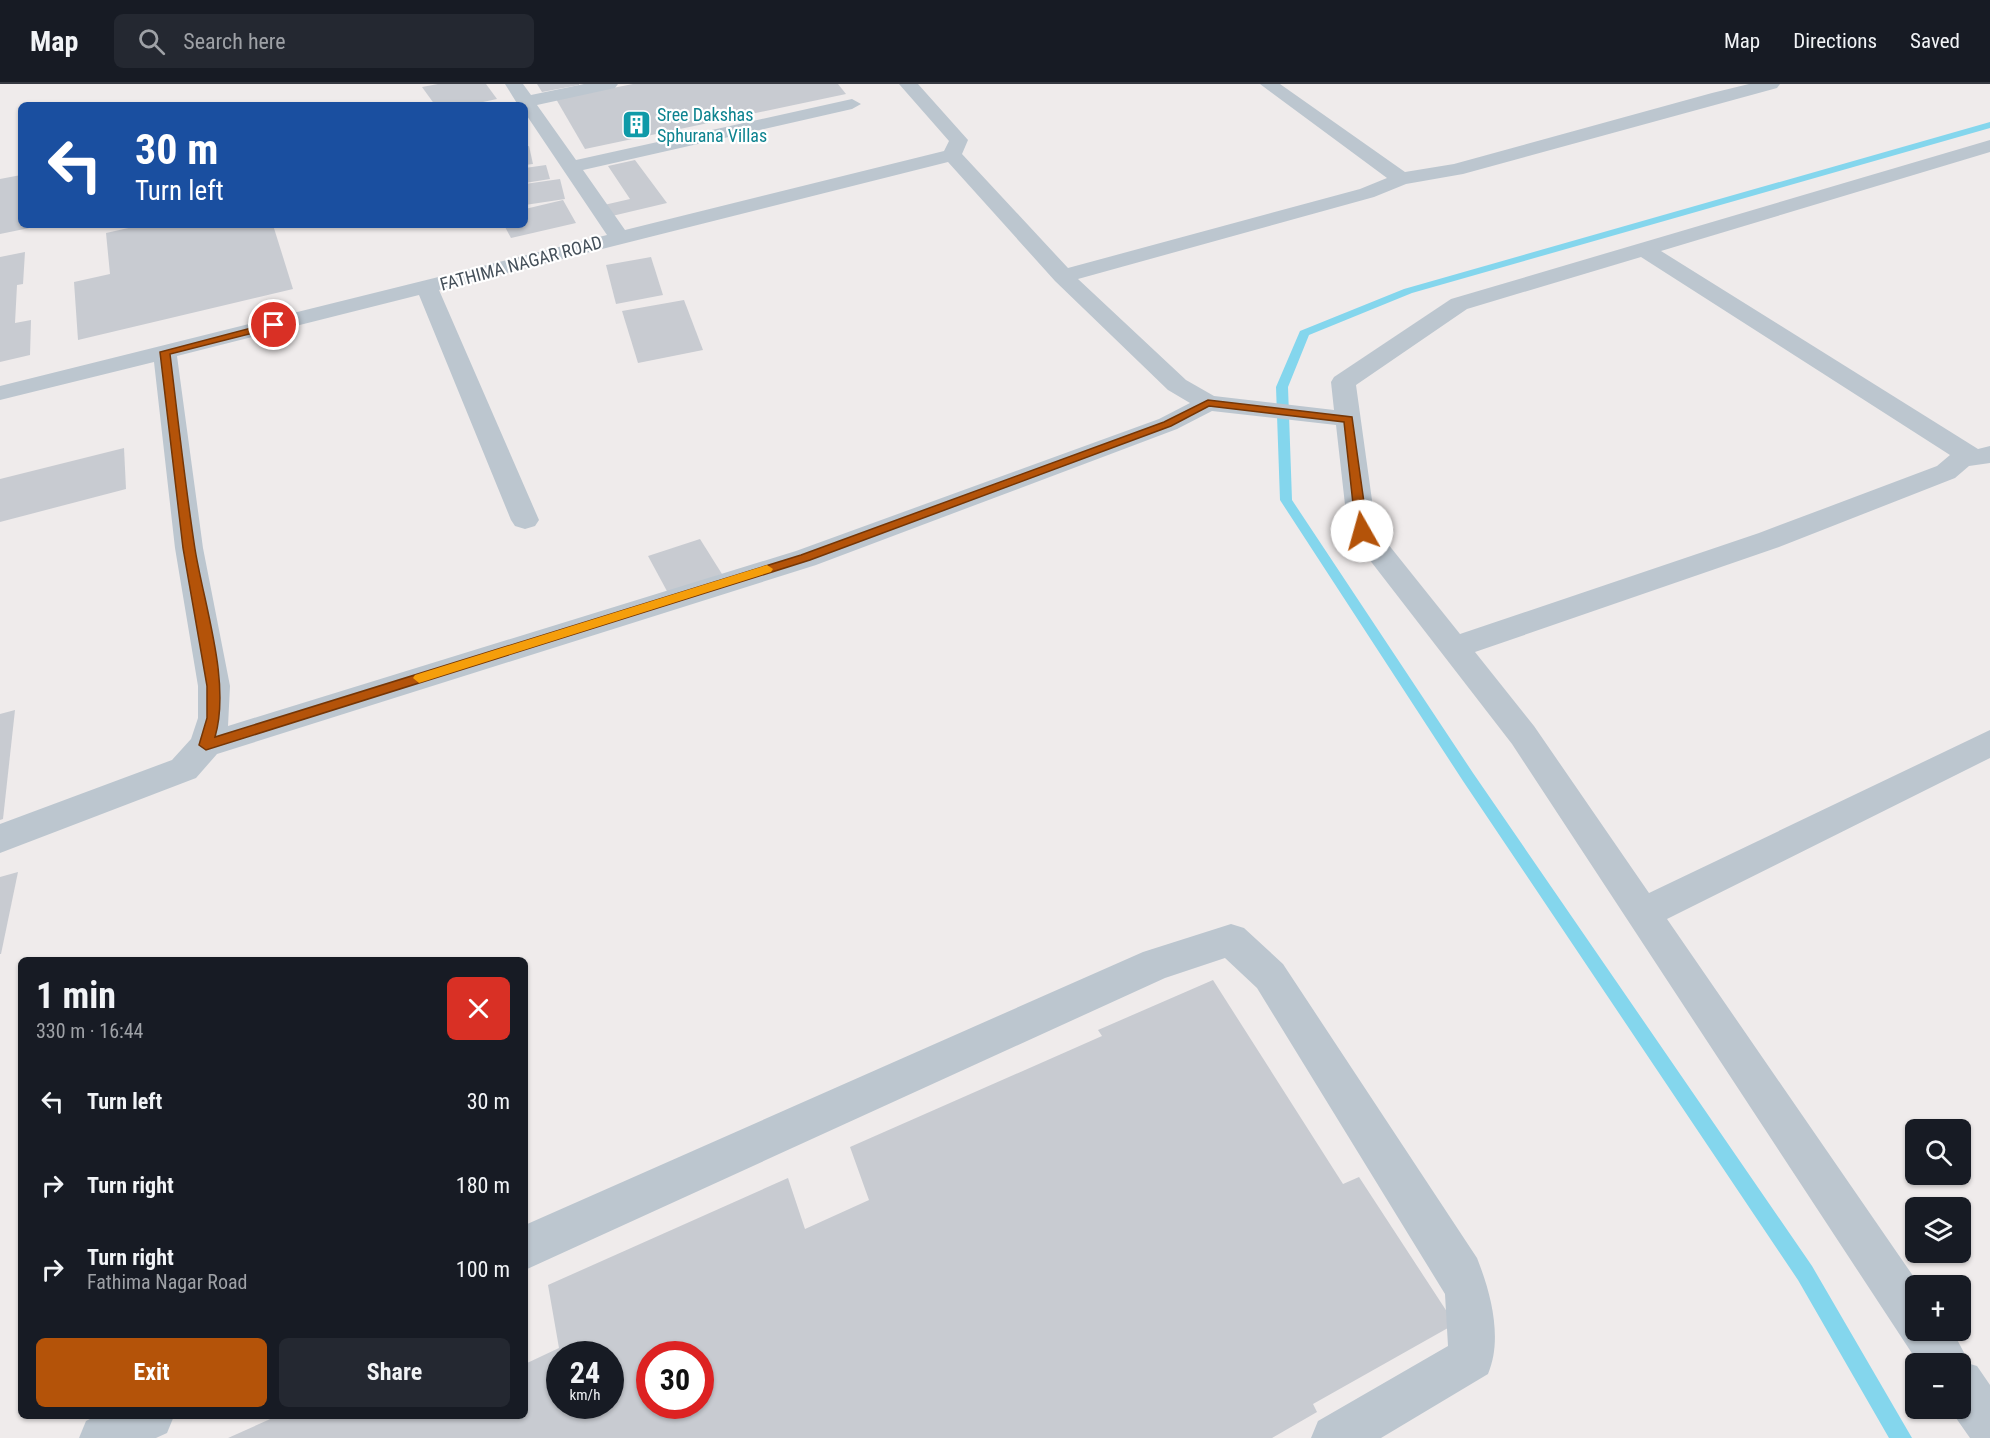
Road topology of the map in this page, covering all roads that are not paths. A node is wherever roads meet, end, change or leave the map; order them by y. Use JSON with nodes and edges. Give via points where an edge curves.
{"nodes":[{"id":1,"x":513,"y":84,"type":"edge"},
{"id":2,"x":609,"y":84,"type":"edge"},
{"id":3,"x":908,"y":84,"type":"edge"},
{"id":4,"x":1269,"y":84,"type":"edge"},
{"id":5,"x":1771,"y":84,"type":"edge"},
{"id":6,"x":1692,"y":89,"type":"dead end"},
{"id":7,"x":1712,"y":98,"type":"junction"},
{"id":8,"x":525,"y":102,"type":"joint"},
{"id":9,"x":852,"y":104,"type":"dead end"},
{"id":10,"x":528,"y":106,"type":"edge"},
{"id":11,"x":1990,"y":146,"type":"edge"},
{"id":12,"x":952,"y":155,"type":"junction"},
{"id":13,"x":571,"y":167,"type":"junction"},
{"id":14,"x":1401,"y":179,"type":"junction"},
{"id":15,"x":619,"y":237,"type":"junction"},
{"id":16,"x":1644,"y":249,"type":"junction"},
{"id":17,"x":1064,"y":276,"type":"junction"},
{"id":18,"x":427,"y":287,"type":"junction"},
{"id":19,"x":165,"y":352,"type":"junction"},
{"id":20,"x":0,"y":393,"type":"edge"},
{"id":21,"x":1209,"y":403,"type":"junction"},
{"id":22,"x":1347,"y":419,"type":"junction"},
{"id":23,"x":1983,"y":456,"type":"edge"},
{"id":24,"x":525,"y":520,"type":"dead end"},
{"id":25,"x":1454,"y":648,"type":"junction"},
{"id":26,"x":1990,"y":743,"type":"edge"},
{"id":27,"x":206,"y":745,"type":"junction"},
{"id":28,"x":0,"y":839,"type":"edge"},
{"id":29,"x":1642,"y":913,"type":"junction"},
{"id":30,"x":528,"y":1247,"type":"edge"},
{"id":31,"x":1905,"y":1303,"type":"edge"},
{"id":32,"x":1971,"y":1399,"type":"edge"},
{"id":33,"x":1990,"y":1426,"type":"edge"},
{"id":34,"x":1335,"y":1438,"type":"edge"}],
"edges":[{"from":1,"to":8,"type":"street"},
{"from":2,"to":8,"type":"street"},
{"from":3,"to":12,"type":"street","via":[[958,140]]},
{"from":4,"to":14,"type":"street"},
{"from":5,"to":7,"type":"street"},
{"from":6,"to":7,"type":"street"},
{"from":7,"to":14,"type":"street","via":[[1456,170]]},
{"from":9,"to":13,"type":"street"},
{"from":10,"to":13,"type":"street"},
{"from":11,"to":16,"type":"street"},
{"from":12,"to":15,"type":"street","name":"FATHIMA NAGAR ROAD"},
{"from":12,"to":17,"type":"street"},
{"from":13,"to":15,"type":"street"},
{"from":14,"to":17,"type":"street","via":[[1367,193]]},
{"from":15,"to":18,"type":"street","name":"FATHIMA NAGAR ROAD"},
{"from":16,"to":22,"type":"street","via":[[1459,304],[1343,382]]},
{"from":16,"to":23,"type":"street"},
{"from":17,"to":21,"type":"street","via":[[1177,385]]},
{"from":18,"to":19,"type":"street","name":"FATHIMA NAGAR ROAD"},
{"from":18,"to":24,"type":"street"},
{"from":19,"to":20,"type":"street","name":"FATHIMA NAGAR ROAD"},
{"from":19,"to":27,"type":"street","via":[[189,548],[214,686],[214,718]]},
{"from":21,"to":22,"type":"street"},
{"from":21,"to":27,"type":"street","via":[[1168,424],[806,558]]},
{"from":22,"to":25,"type":"street","via":[[1362,531]]},
{"from":23,"to":25,"type":"street","via":[[1964,457],[1946,472],[1769,540]]},
{"from":25,"to":29,"type":"street","via":[[1523,735]]},
{"from":26,"to":29,"type":"street"},
{"from":27,"to":28,"type":"street","via":[[184,769]]},
{"from":29,"to":31,"type":"street"},
{"from":30,"to":34,"type":"street","via":[[1156,964],[1231,940],[1270,976],[1461,1274],[1468,1294],[1472,1358]]},
{"from":32,"to":33,"type":"street"}]}
